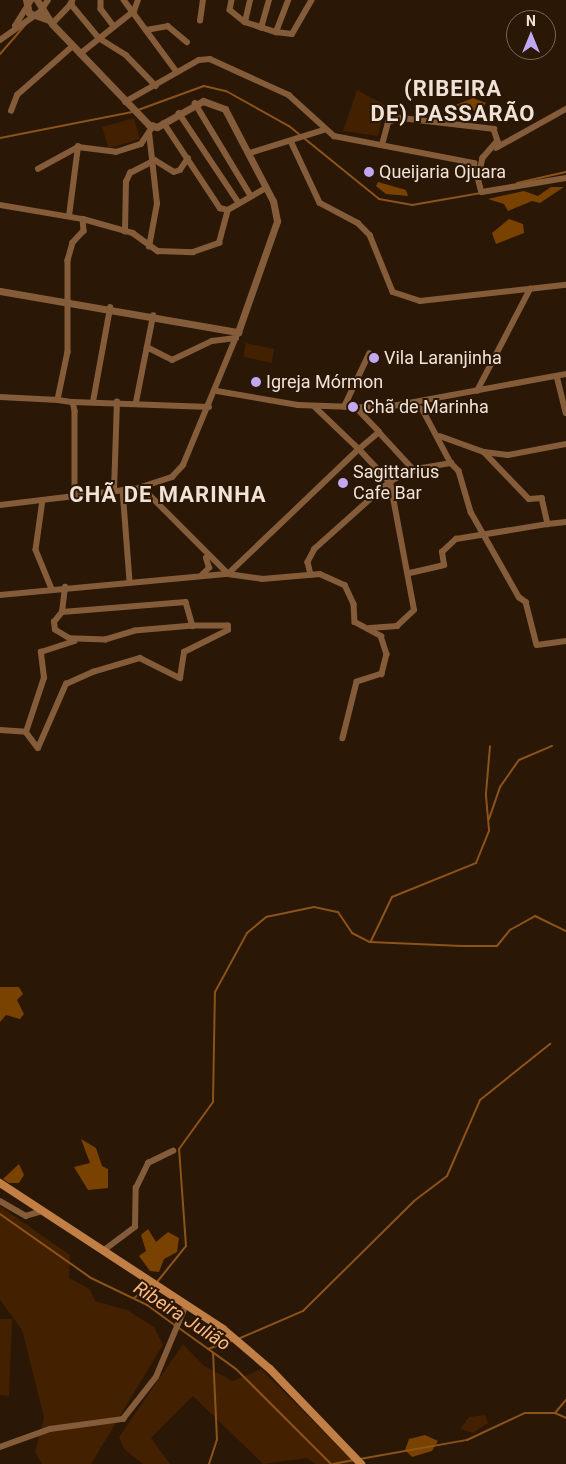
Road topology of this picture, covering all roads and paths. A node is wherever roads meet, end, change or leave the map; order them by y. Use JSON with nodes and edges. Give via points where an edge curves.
{"nodes":[{"id":1,"x":31,"y":0,"type":"edge"},
{"id":2,"x":37,"y":0,"type":"edge"},
{"id":3,"x":48,"y":0,"type":"edge"},
{"id":4,"x":101,"y":0,"type":"edge"},
{"id":5,"x":124,"y":0,"type":"edge"},
{"id":6,"x":138,"y":0,"type":"edge"},
{"id":7,"x":203,"y":0,"type":"edge"},
{"id":8,"x":232,"y":0,"type":"edge"},
{"id":9,"x":250,"y":0,"type":"edge"},
{"id":10,"x":269,"y":0,"type":"edge"},
{"id":11,"x":288,"y":0,"type":"edge"},
{"id":12,"x":312,"y":0,"type":"edge"},
{"id":13,"x":72,"y":2,"type":"edge"},
{"id":14,"x":26,"y":4,"type":"edge"},
{"id":15,"x":43,"y":9,"type":"junction"},
{"id":16,"x":134,"y":11,"type":"junction"},
{"id":17,"x":33,"y":17,"type":"junction"},
{"id":18,"x":51,"y":22,"type":"junction"},
{"id":19,"x":200,"y":22,"type":"dead end"},
{"id":20,"x":245,"y":22,"type":"junction"},
{"id":21,"x":114,"y":25,"type":"junction"},
{"id":22,"x":14,"y":28,"type":"junction"},
{"id":23,"x":261,"y":28,"type":"junction"},
{"id":24,"x":146,"y":30,"type":"junction"},
{"id":25,"x":276,"y":32,"type":"junction"},
{"id":26,"x":99,"y":38,"type":"junction"},
{"id":27,"x":1,"y":39,"type":"edge"},
{"id":28,"x":187,"y":42,"type":"dead end"},
{"id":29,"x":73,"y":46,"type":"junction"},
{"id":30,"x":80,"y":54,"type":"junction"},
{"id":31,"x":177,"y":72,"type":"junction"},
{"id":32,"x":156,"y":86,"type":"junction"},
{"id":33,"x":126,"y":103,"type":"junction"},
{"id":34,"x":195,"y":103,"type":"junction"},
{"id":35,"x":566,"y":109,"type":"edge"},
{"id":36,"x":11,"y":111,"type":"dead end"},
{"id":37,"x":179,"y":113,"type":"junction"},
{"id":38,"x":164,"y":123,"type":"junction"},
{"id":39,"x":153,"y":126,"type":"junction"},
{"id":40,"x":324,"y":130,"type":"junction"},
{"id":41,"x":149,"y":133,"type":"junction"},
{"id":42,"x":291,"y":141,"type":"junction"},
{"id":43,"x":382,"y":144,"type":"junction"},
{"id":44,"x":78,"y":147,"type":"junction"},
{"id":45,"x":494,"y":150,"type":"junction"},
{"id":46,"x":250,"y":153,"type":"junction"},
{"id":47,"x":188,"y":158,"type":"junction"},
{"id":48,"x":154,"y":160,"type":"junction"},
{"id":49,"x":38,"y":169,"type":"dead end"},
{"id":50,"x":566,"y":178,"type":"edge"},
{"id":51,"x":480,"y":183,"type":"junction"},
{"id":52,"x":266,"y":188,"type":"junction"},
{"id":53,"x":251,"y":196,"type":"junction"},
{"id":54,"x":239,"y":203,"type":"junction"},
{"id":55,"x":0,"y":205,"type":"edge"},
{"id":56,"x":228,"y":210,"type":"junction"},
{"id":57,"x":69,"y":216,"type":"junction"},
{"id":58,"x":83,"y":219,"type":"junction"},
{"id":59,"x":125,"y":232,"type":"junction"},
{"id":60,"x":149,"y":247,"type":"junction"},
{"id":61,"x":566,"y":285,"type":"edge"},
{"id":62,"x":530,"y":289,"type":"junction"},
{"id":63,"x":0,"y":291,"type":"edge"},
{"id":64,"x":71,"y":301,"type":"junction"},
{"id":65,"x":110,"y":308,"type":"junction"},
{"id":66,"x":153,"y":316,"type":"junction"},
{"id":67,"x":237,"y":335,"type":"junction"},
{"id":68,"x":147,"y":347,"type":"junction"},
{"id":69,"x":369,"y":354,"type":"dead end"},
{"id":70,"x":566,"y":374,"type":"edge"},
{"id":71,"x":557,"y":376,"type":"junction"},
{"id":72,"x":217,"y":391,"type":"junction"},
{"id":73,"x":477,"y":391,"type":"junction"},
{"id":74,"x":0,"y":397,"type":"edge"},
{"id":75,"x":58,"y":400,"type":"junction"},
{"id":76,"x":73,"y":402,"type":"junction"},
{"id":77,"x":93,"y":402,"type":"junction"},
{"id":78,"x":117,"y":402,"type":"junction"},
{"id":79,"x":136,"y":402,"type":"junction"},
{"id":80,"x":410,"y":403,"type":"junction"},
{"id":81,"x":314,"y":406,"type":"junction"},
{"id":82,"x":210,"y":407,"type":"junction"},
{"id":83,"x":344,"y":407,"type":"junction"},
{"id":84,"x":356,"y":408,"type":"junction"},
{"id":85,"x":566,"y":413,"type":"edge"},
{"id":86,"x":379,"y":432,"type":"junction"},
{"id":87,"x":440,"y":436,"type":"junction"},
{"id":88,"x":566,"y":444,"type":"edge"},
{"id":89,"x":359,"y":449,"type":"junction"},
{"id":90,"x":484,"y":452,"type":"junction"},
{"id":91,"x":451,"y":463,"type":"junction"},
{"id":92,"x":414,"y":470,"type":"junction"},
{"id":93,"x":390,"y":482,"type":"junction"},
{"id":94,"x":135,"y":488,"type":"junction"},
{"id":95,"x":123,"y":490,"type":"junction"},
{"id":96,"x":114,"y":491,"type":"junction"},
{"id":97,"x":75,"y":497,"type":"junction"},
{"id":98,"x":43,"y":500,"type":"junction"},
{"id":99,"x":0,"y":505,"type":"edge"},
{"id":100,"x":566,"y":522,"type":"edge"},
{"id":101,"x":548,"y":524,"type":"junction"},
{"id":102,"x":482,"y":533,"type":"junction"},
{"id":103,"x":205,"y":556,"type":"junction"},
{"id":104,"x":410,"y":573,"type":"junction"},
{"id":105,"x":228,"y":574,"type":"junction"},
{"id":106,"x":311,"y":575,"type":"junction"},
{"id":107,"x":202,"y":576,"type":"junction"},
{"id":108,"x":130,"y":580,"type":"junction"},
{"id":109,"x":65,"y":587,"type":"junction"},
{"id":110,"x":52,"y":589,"type":"junction"},
{"id":111,"x":0,"y":595,"type":"edge"},
{"id":112,"x":62,"y":612,"type":"junction"},
{"id":113,"x":193,"y":626,"type":"junction"},
{"id":114,"x":370,"y":628,"type":"junction"},
{"id":115,"x":80,"y":640,"type":"junction"},
{"id":116,"x":566,"y":641,"type":"edge"},
{"id":117,"x":0,"y":730,"type":"edge"},
{"id":118,"x":26,"y":732,"type":"junction"},
{"id":119,"x":343,"y":738,"type":"dead end"},
{"id":120,"x":173,"y":1151,"type":"dead end"},
{"id":121,"x":0,"y":1183,"type":"edge"},
{"id":122,"x":0,"y":1201,"type":"edge"},
{"id":123,"x":42,"y":1211,"type":"junction"},
{"id":124,"x":103,"y":1251,"type":"junction"},
{"id":125,"x":186,"y":1305,"type":"junction"},
{"id":126,"x":0,"y":1447,"type":"edge"},
{"id":127,"x":361,"y":1464,"type":"edge"}],
"edges":[{"from":1,"to":14,"type":"street"},
{"from":2,"to":15,"type":"street"},
{"from":3,"to":15,"type":"street"},
{"from":4,"to":21,"type":"street","via":[[101,9]]},
{"from":5,"to":16,"type":"street"},
{"from":6,"to":16,"type":"street"},
{"from":7,"to":19,"type":"street"},
{"from":8,"to":20,"type":"street","via":[[230,10]]},
{"from":9,"to":20,"type":"street"},
{"from":10,"to":23,"type":"street"},
{"from":11,"to":25,"type":"street"},
{"from":12,"to":25,"type":"street","via":[[292,34]]},
{"from":13,"to":18,"type":"street"},
{"from":13,"to":26,"type":"street"},
{"from":14,"to":17,"type":"street"},
{"from":14,"to":22,"type":"street"},
{"from":15,"to":17,"type":"street"},
{"from":15,"to":18,"type":"street"},
{"from":16,"to":21,"type":"street"},
{"from":16,"to":24,"type":"street"},
{"from":17,"to":18,"type":"street"},
{"from":17,"to":22,"type":"street"},
{"from":18,"to":29,"type":"street"},
{"from":20,"to":23,"type":"street"},
{"from":21,"to":26,"type":"street"},
{"from":22,"to":27,"type":"street"},
{"from":23,"to":25,"type":"street"},
{"from":24,"to":28,"type":"street","via":[[168,26]]},
{"from":24,"to":31,"type":"street"},
{"from":26,"to":30,"type":"street"},
{"from":26,"to":32,"type":"street","via":[[126,55]]},
{"from":29,"to":30,"type":"street"},
{"from":29,"to":36,"type":"street","via":[[17,95]]},
{"from":30,"to":33,"type":"street"},
{"from":31,"to":32,"type":"street"},
{"from":31,"to":40,"type":"street","via":[[199,60],[222,62],[289,95]]},
{"from":32,"to":33,"type":"street"},
{"from":33,"to":39,"type":"street","via":[[141,121]]},
{"from":34,"to":37,"type":"street"},
{"from":34,"to":46,"type":"street","via":[[212,102],[225,109]]},
{"from":34,"to":53,"type":"street"},
{"from":35,"to":45,"type":"street"},
{"from":37,"to":38,"type":"street"},
{"from":37,"to":54,"type":"street"},
{"from":38,"to":39,"type":"street"},
{"from":38,"to":47,"type":"street"},
{"from":39,"to":41,"type":"street"},
{"from":40,"to":42,"type":"street"},
{"from":40,"to":43,"type":"street"},
{"from":41,"to":44,"type":"street","via":[[141,144],[116,152]]},
{"from":41,"to":48,"type":"street"},
{"from":42,"to":46,"type":"street"},
{"from":42,"to":62,"type":"street","via":[[320,203],[358,222],[370,235],[394,292],[420,300]]},
{"from":43,"to":45,"type":"street","via":[[388,122],[401,118],[494,129],[498,141]]},
{"from":43,"to":51,"type":"street","via":[[474,163]]},
{"from":44,"to":49,"type":"street"},
{"from":44,"to":57,"type":"street"},
{"from":45,"to":51,"type":"street","via":[[482,158]]},
{"from":46,"to":52,"type":"street"},
{"from":47,"to":48,"type":"street","via":[[174,172]]},
{"from":47,"to":56,"type":"street","via":[[220,208]]},
{"from":48,"to":59,"type":"street","via":[[130,173],[126,182]]},
{"from":48,"to":60,"type":"street","via":[[157,204]]},
{"from":50,"to":51,"type":"street","via":[[488,193],[482,192]]},
{"from":52,"to":53,"type":"street"},
{"from":52,"to":67,"type":"street","via":[[277,212],[275,231]]},
{"from":53,"to":54,"type":"street"},
{"from":54,"to":56,"type":"street"},
{"from":55,"to":57,"type":"street"},
{"from":56,"to":60,"type":"street","via":[[219,243],[207,251],[158,251]]},
{"from":57,"to":58,"type":"street"},
{"from":58,"to":59,"type":"street"},
{"from":58,"to":64,"type":"street","via":[[84,231],[73,243],[68,260],[66,294]]},
{"from":59,"to":60,"type":"street"},
{"from":61,"to":62,"type":"street"},
{"from":62,"to":73,"type":"street"},
{"from":63,"to":64,"type":"street"},
{"from":64,"to":65,"type":"street"},
{"from":64,"to":75,"type":"street","via":[[68,352]]},
{"from":65,"to":66,"type":"street"},
{"from":65,"to":77,"type":"street"},
{"from":66,"to":67,"type":"street"},
{"from":66,"to":68,"type":"street"},
{"from":67,"to":68,"type":"street","via":[[212,341],[172,360]]},
{"from":67,"to":72,"type":"street"},
{"from":68,"to":79,"type":"street"},
{"from":69,"to":83,"type":"street"},
{"from":70,"to":71,"type":"street"},
{"from":71,"to":73,"type":"street"},
{"from":71,"to":85,"type":"street"},
{"from":72,"to":81,"type":"street"},
{"from":72,"to":82,"type":"street"},
{"from":73,"to":80,"type":"street"},
{"from":74,"to":75,"type":"street"},
{"from":75,"to":76,"type":"street"},
{"from":76,"to":77,"type":"street"},
{"from":76,"to":97,"type":"street"},
{"from":77,"to":78,"type":"street"},
{"from":78,"to":79,"type":"street"},
{"from":78,"to":96,"type":"street"},
{"from":79,"to":82,"type":"street"},
{"from":80,"to":84,"type":"street"},
{"from":80,"to":87,"type":"street","via":[[424,410]]},
{"from":81,"to":83,"type":"street"},
{"from":81,"to":89,"type":"street"},
{"from":82,"to":94,"type":"street","via":[[178,472],[164,482]]},
{"from":83,"to":84,"type":"street"},
{"from":84,"to":86,"type":"street"},
{"from":86,"to":89,"type":"street"},
{"from":86,"to":92,"type":"street"},
{"from":87,"to":90,"type":"street"},
{"from":87,"to":91,"type":"street"},
{"from":88,"to":90,"type":"street","via":[[508,455]]},
{"from":89,"to":93,"type":"street"},
{"from":89,"to":105,"type":"street"},
{"from":90,"to":101,"type":"street","via":[[529,499],[542,498]]},
{"from":91,"to":92,"type":"street"},
{"from":91,"to":102,"type":"street","via":[[459,471],[470,512]]},
{"from":92,"to":93,"type":"street"},
{"from":93,"to":104,"type":"street","via":[[394,518]]},
{"from":93,"to":106,"type":"street","via":[[315,548],[308,562]]},
{"from":94,"to":95,"type":"street"},
{"from":94,"to":103,"type":"street","via":[[155,500]]},
{"from":95,"to":96,"type":"street"},
{"from":95,"to":108,"type":"street"},
{"from":96,"to":97,"type":"street"},
{"from":97,"to":98,"type":"street"},
{"from":98,"to":99,"type":"street"},
{"from":98,"to":110,"type":"street","via":[[36,550]]},
{"from":100,"to":101,"type":"street"},
{"from":101,"to":102,"type":"street"},
{"from":102,"to":104,"type":"street","via":[[446,544],[444,565]]},
{"from":102,"to":116,"type":"street","via":[[526,602],[537,645]]},
{"from":103,"to":105,"type":"street"},
{"from":103,"to":107,"type":"street","via":[[209,568]]},
{"from":104,"to":114,"type":"street","via":[[414,610],[407,620],[397,626]]},
{"from":105,"to":106,"type":"street","via":[[262,579]]},
{"from":105,"to":107,"type":"street"},
{"from":106,"to":114,"type":"street","via":[[320,574],[345,586],[354,604],[355,622]]},
{"from":107,"to":108,"type":"street"},
{"from":108,"to":109,"type":"street"},
{"from":109,"to":110,"type":"street"},
{"from":109,"to":112,"type":"street"},
{"from":110,"to":111,"type":"street"},
{"from":112,"to":113,"type":"street","via":[[186,602]]},
{"from":112,"to":115,"type":"street","via":[[54,622],[55,630]]},
{"from":113,"to":115,"type":"street"},
{"from":113,"to":118,"type":"street","via":[[228,626],[228,630],[184,652],[180,678],[140,658],[93,672],[66,684],[38,748]]},
{"from":114,"to":119,"type":"street","via":[[381,636],[388,654],[382,674],[357,682]]},
{"from":115,"to":118,"type":"street","via":[[41,652],[44,678]]},
{"from":117,"to":118,"type":"street"},
{"from":120,"to":124,"type":"street","via":[[148,1163],[136,1188],[135,1227]]},
{"from":121,"to":123,"type":"main road"},
{"from":122,"to":123,"type":"street","via":[[26,1216]]},
{"from":123,"to":124,"type":"main road"},
{"from":124,"to":125,"type":"main road"},
{"from":125,"to":126,"type":"street","via":[[156,1377],[123,1419],[50,1429]]},
{"from":125,"to":127,"type":"main road","via":[[270,1369]]}]}
